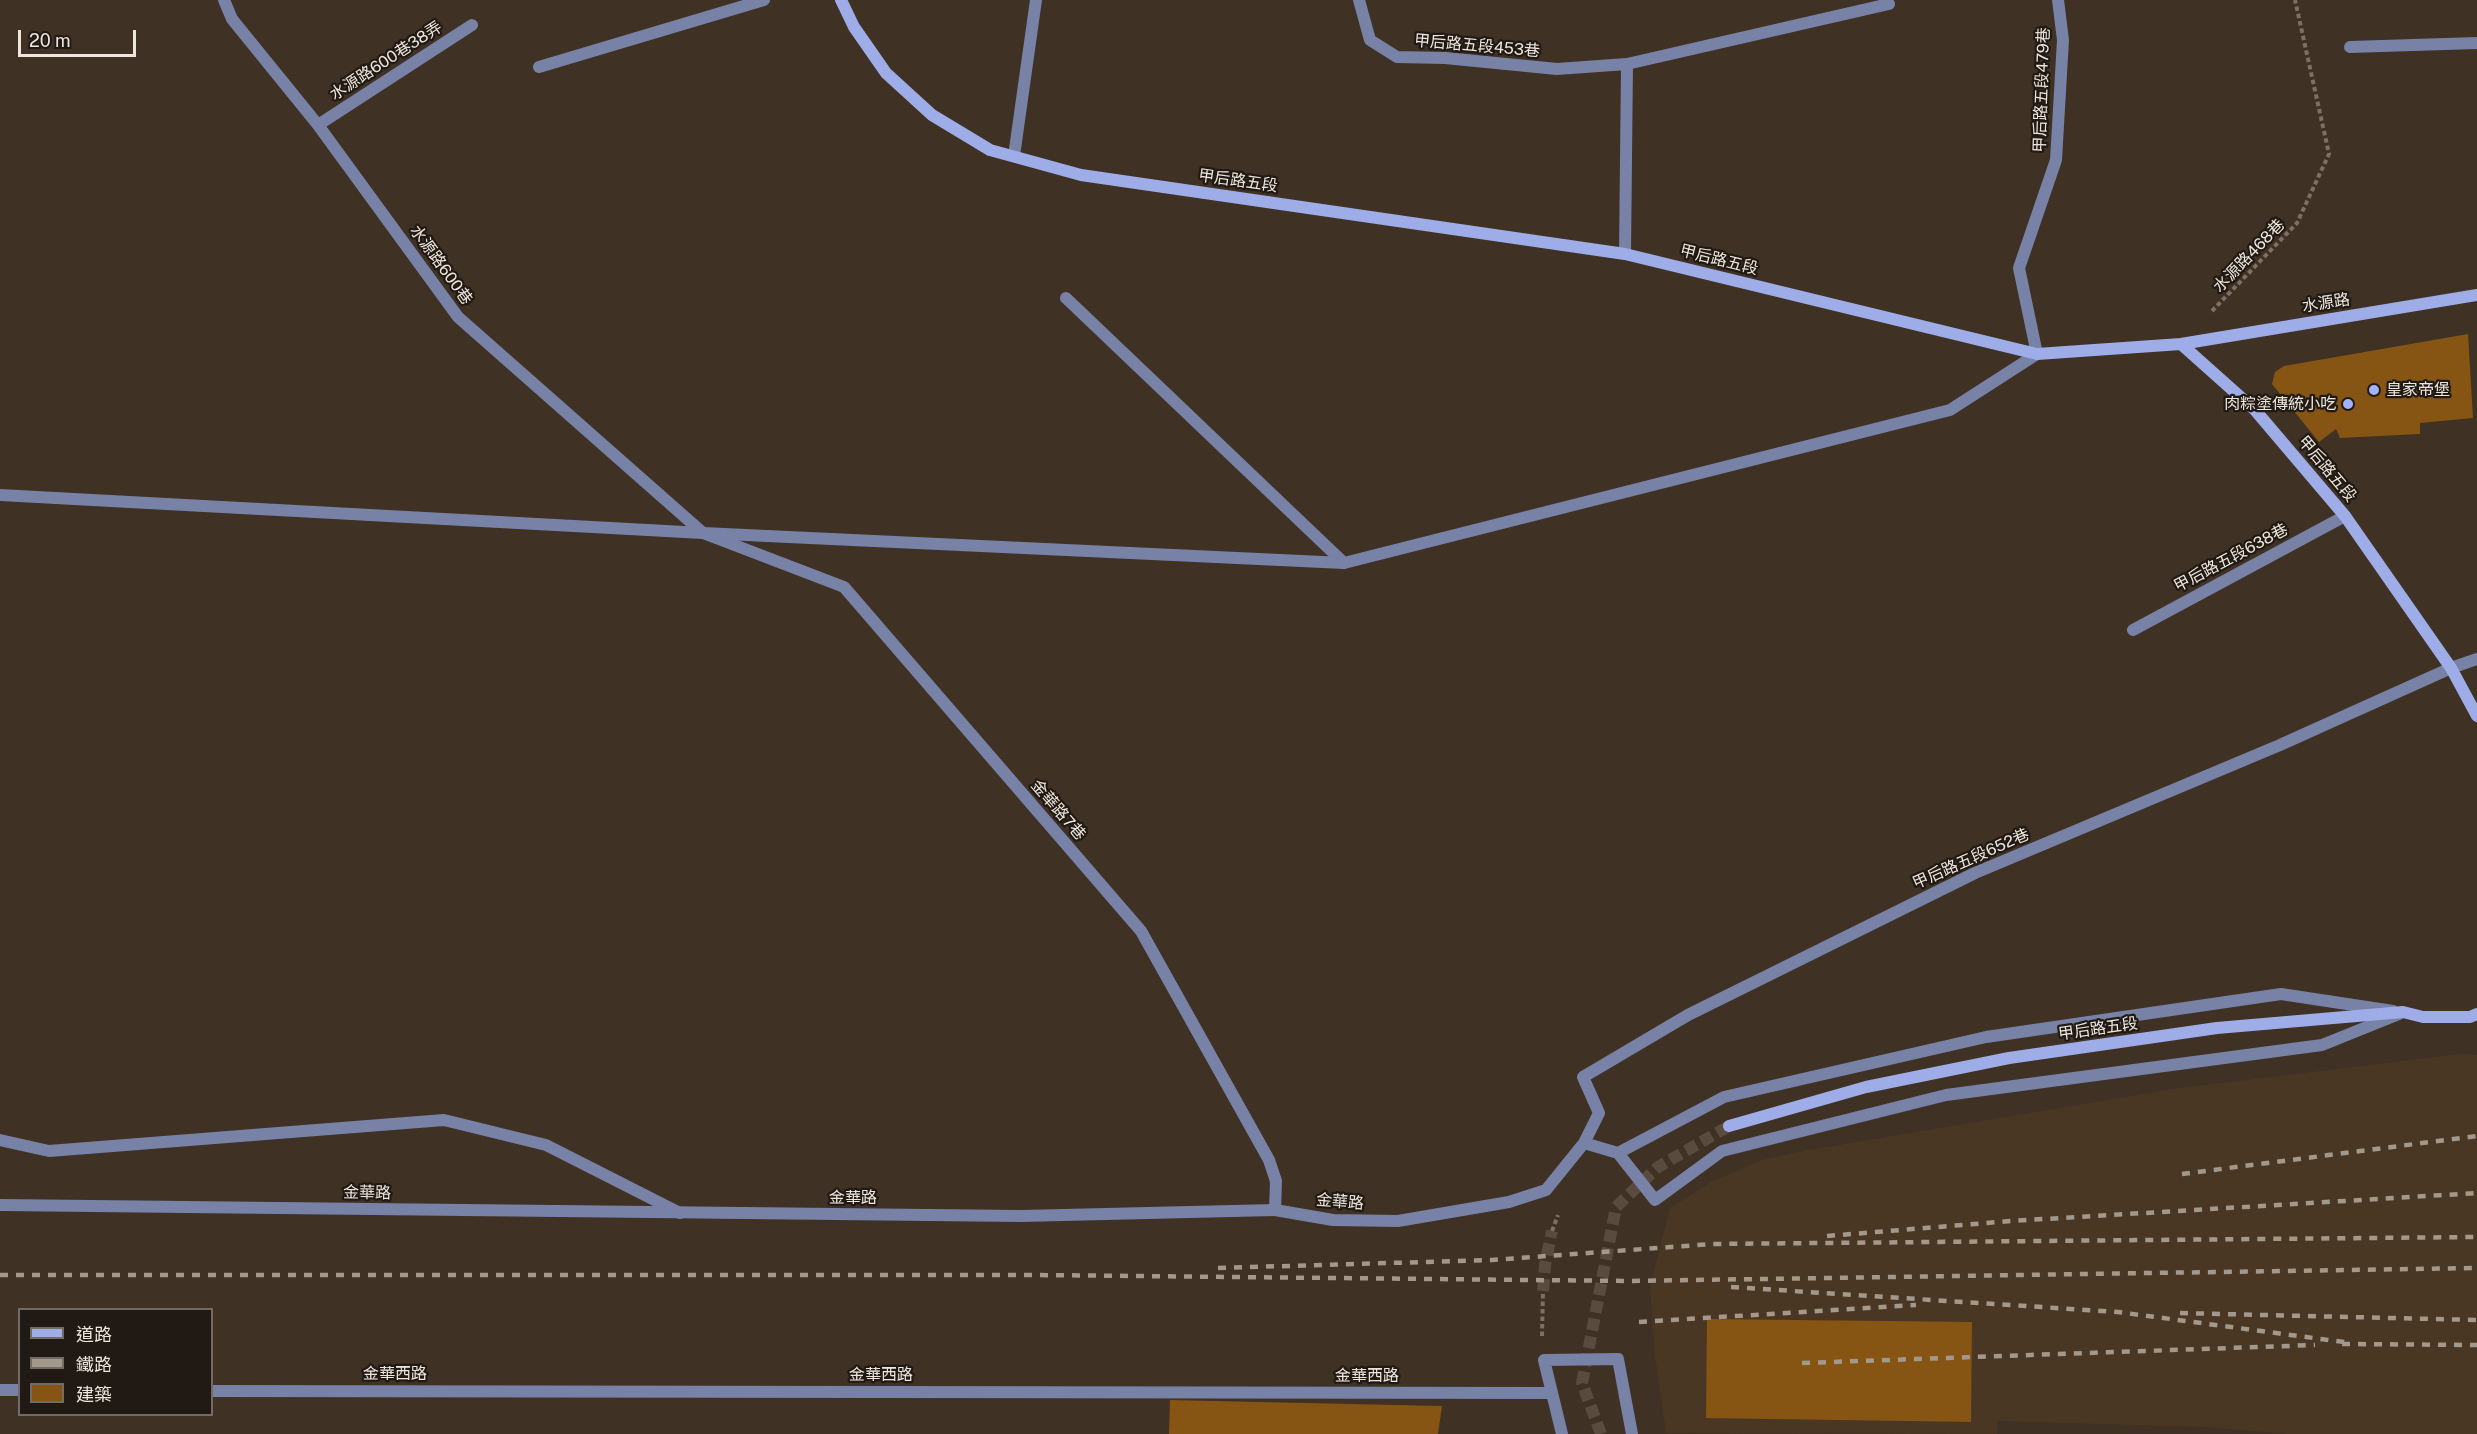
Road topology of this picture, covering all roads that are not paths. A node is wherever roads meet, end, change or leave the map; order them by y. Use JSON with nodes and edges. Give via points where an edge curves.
{"nodes":[{"id":1,"x":224,"y":0,"type":"edge"},
{"id":2,"x":764,"y":0,"type":"edge"},
{"id":3,"x":841,"y":0,"type":"edge"},
{"id":4,"x":1036,"y":0,"type":"edge"},
{"id":5,"x":1359,"y":0,"type":"edge"},
{"id":6,"x":2058,"y":0,"type":"edge"},
{"id":7,"x":1889,"y":4,"type":"dead end"},
{"id":8,"x":472,"y":25,"type":"dead end"},
{"id":9,"x":2477,"y":43,"type":"edge"},
{"id":10,"x":2350,"y":47,"type":"dead end"},
{"id":11,"x":1627,"y":64,"type":"junction"},
{"id":12,"x":539,"y":67,"type":"dead end"},
{"id":13,"x":318,"y":125,"type":"junction"},
{"id":14,"x":1014,"y":156,"type":"junction"},
{"id":15,"x":1625,"y":254,"type":"junction"},
{"id":16,"x":2477,"y":295,"type":"edge"},
{"id":17,"x":1066,"y":298,"type":"dead end"},
{"id":18,"x":2181,"y":344,"type":"junction"},
{"id":19,"x":2037,"y":354,"type":"junction"},
{"id":20,"x":0,"y":495,"type":"edge"},
{"id":21,"x":2345,"y":516,"type":"junction"},
{"id":22,"x":704,"y":533,"type":"junction"},
{"id":23,"x":1344,"y":563,"type":"junction"},
{"id":24,"x":2133,"y":630,"type":"dead end"},
{"id":25,"x":2477,"y":659,"type":"edge"},
{"id":26,"x":2451,"y":668,"type":"junction"},
{"id":27,"x":2477,"y":716,"type":"edge"},
{"id":28,"x":2403,"y":1012,"type":"junction"},
{"id":29,"x":2477,"y":1014,"type":"edge"},
{"id":30,"x":1729,"y":1126,"type":"tunnel mouth"},
{"id":31,"x":0,"y":1140,"type":"edge"},
{"id":32,"x":1584,"y":1143,"type":"junction"},
{"id":33,"x":1618,"y":1153,"type":"junction"},
{"id":34,"x":0,"y":1204,"type":"edge"},
{"id":35,"x":1275,"y":1210,"type":"junction"},
{"id":36,"x":681,"y":1213,"type":"junction"},
{"id":37,"x":0,"y":1390,"type":"edge"},
{"id":38,"x":18,"y":1390,"type":"edge"},
{"id":39,"x":213,"y":1391,"type":"edge"},
{"id":40,"x":1550,"y":1393,"type":"junction"},
{"id":41,"x":1562,"y":1434,"type":"edge"},
{"id":42,"x":1632,"y":1434,"type":"edge"}],
"edges":[{"from":1,"to":13,"type":"street","name":"水源路600巷","via":[[232,19]]},
{"from":2,"to":12,"type":"street"},
{"from":3,"to":14,"type":"main road","name":"甲后路五段","via":[[886,74],[932,115],[990,150]]},
{"from":4,"to":14,"type":"street"},
{"from":5,"to":11,"type":"street","name":"甲后路五段453巷","via":[[1370,40],[1397,57],[1557,69]]},
{"from":6,"to":19,"type":"street","name":"甲后路五段479巷","via":[[2063,40],[2056,160],[2019,268]]},
{"from":7,"to":11,"type":"street","name":"甲后路五段453巷"},
{"from":8,"to":13,"type":"street","name":"水源路600巷38弄"},
{"from":9,"to":10,"type":"street"},
{"from":11,"to":15,"type":"street"},
{"from":13,"to":22,"type":"street","name":"水源路600巷","via":[[458,317]]},
{"from":14,"to":15,"type":"main road","name":"甲后路五段","via":[[1081,175]]},
{"from":15,"to":19,"type":"main road","name":"甲后路五段"},
{"from":16,"to":18,"type":"main road","name":"水源路"},
{"from":17,"to":23,"type":"street"},
{"from":18,"to":19,"type":"main road","name":"甲后路五段"},
{"from":18,"to":21,"type":"main road","name":"甲后路五段","via":[[2255,410]]},
{"from":19,"to":23,"type":"street","via":[[1950,410]]},
{"from":20,"to":22,"type":"street"},
{"from":21,"to":24,"type":"street","name":"甲后路五段638巷"},
{"from":21,"to":26,"type":"main road","name":"甲后路五段"},
{"from":22,"to":23,"type":"street"},
{"from":22,"to":35,"type":"street","name":"金華路7巷","via":[[844,587],[1141,931],[1269,1160],[1276,1181]]},
{"from":25,"to":26,"type":"street"},
{"from":26,"to":27,"type":"main road","name":"甲后路五段"},
{"from":26,"to":32,"type":"street","name":"甲后路五段652巷","via":[[2280,746],[1975,873],[1688,1015],[1583,1077],[1599,1113]]},
{"from":28,"to":29,"type":"main road","name":"甲后路五段","via":[[2423,1017]]},
{"from":28,"to":30,"type":"main road","name":"甲后路五段","via":[[2217,1028],[2008,1058],[1866,1087]]},
{"from":28,"to":33,"type":"street","via":[[2280,994],[1986,1037],[1724,1097]]},
{"from":28,"to":33,"type":"street","via":[[2322,1045],[1946,1095],[1722,1151],[1655,1200]]},
{"from":31,"to":36,"type":"street","via":[[49,1151],[444,1120],[546,1145]]},
{"from":32,"to":33,"type":"street"},
{"from":32,"to":35,"type":"street","name":"金華路","via":[[1546,1190],[1509,1202],[1398,1221],[1333,1220]]},
{"from":34,"to":36,"type":"street","name":"金華路"},
{"from":35,"to":36,"type":"street","name":"金華路","via":[[1021,1216]]},
{"from":37,"to":38,"type":"street"},
{"from":39,"to":40,"type":"street","name":"金華西路"},
{"from":40,"to":41,"type":"street"},
{"from":40,"to":42,"type":"street","via":[[1544,1360],[1618,1359]]}]}
